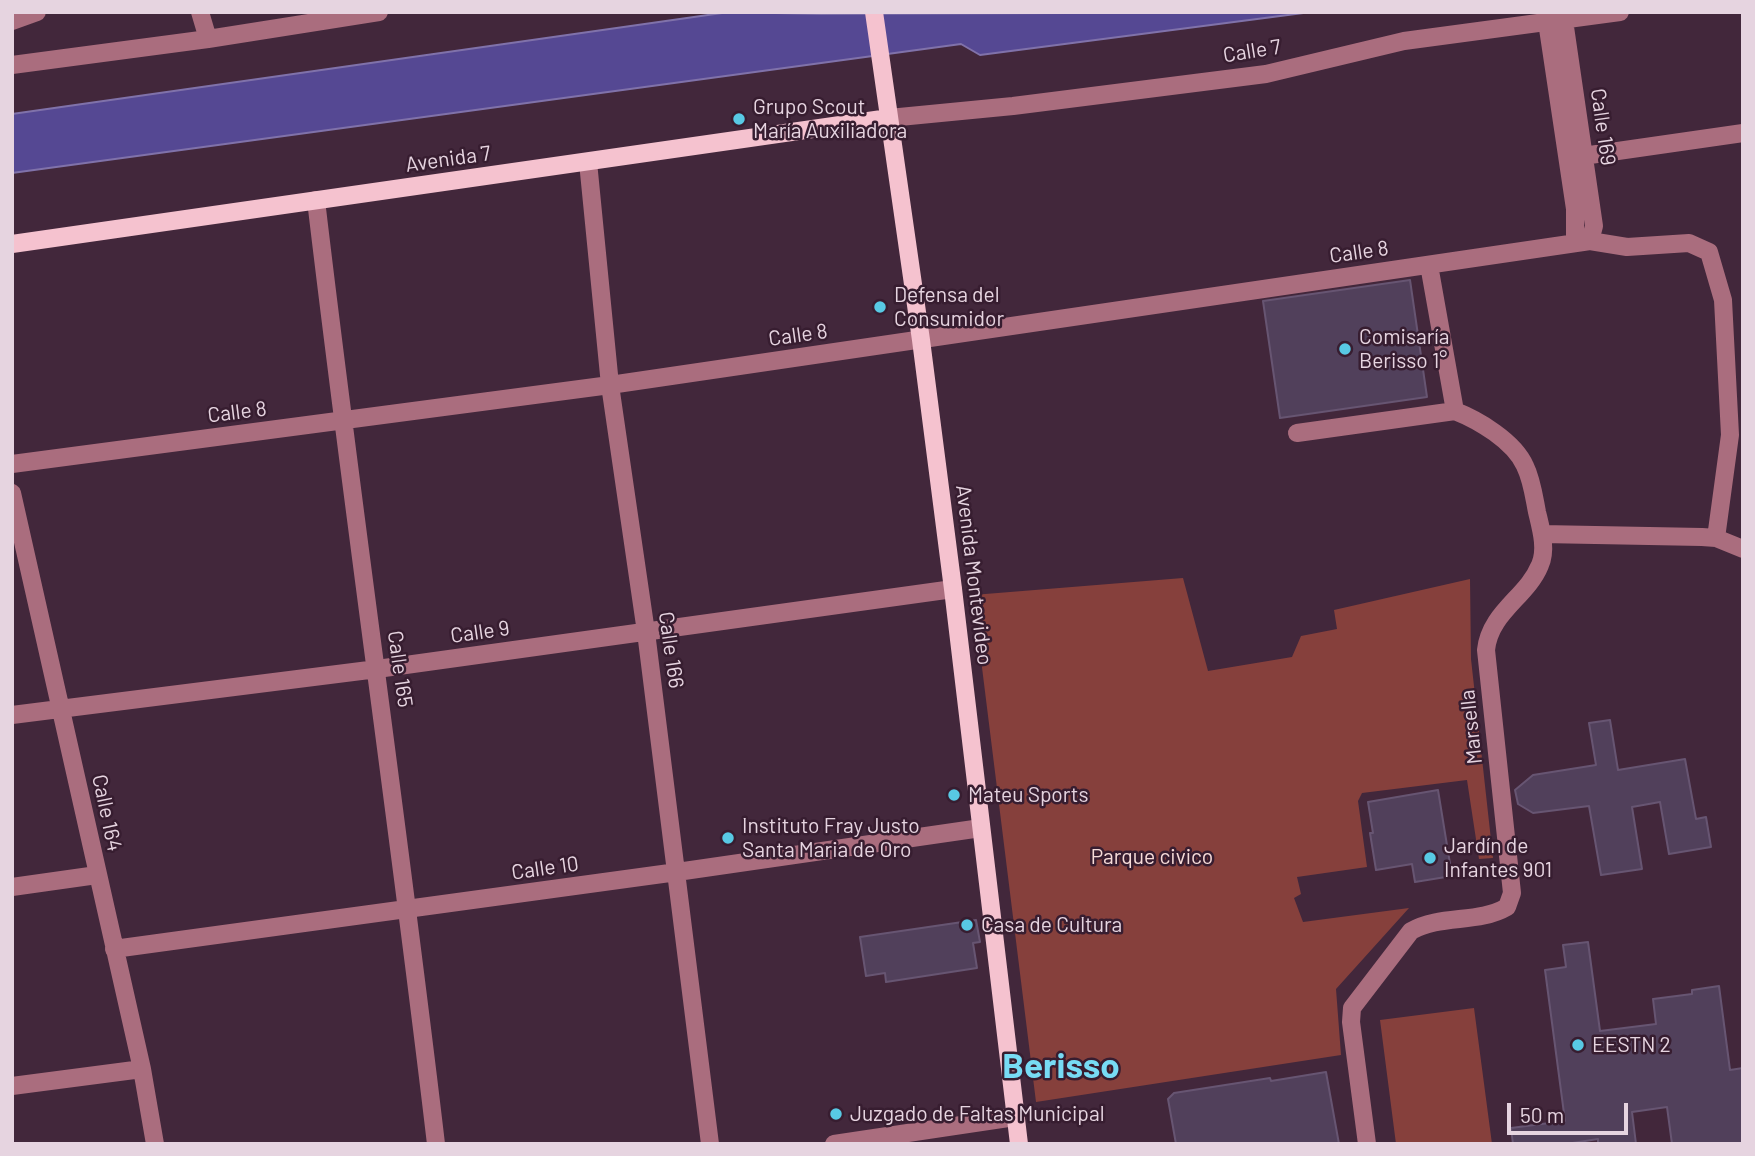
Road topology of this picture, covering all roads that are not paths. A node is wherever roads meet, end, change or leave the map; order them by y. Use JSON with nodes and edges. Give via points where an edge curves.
{"nodes":[{"id":1,"x":37,"y":12,"type":"edge"},
{"id":2,"x":200,"y":12,"type":"edge"},
{"id":3,"x":379,"y":12,"type":"edge"},
{"id":4,"x":874,"y":12,"type":"edge"},
{"id":5,"x":1620,"y":12,"type":"edge"},
{"id":6,"x":12,"y":20,"type":"edge"},
{"id":7,"x":1556,"y":21,"type":"junction"},
{"id":8,"x":208,"y":39,"type":"junction"},
{"id":9,"x":12,"y":65,"type":"edge"},
{"id":10,"x":889,"y":118,"type":"junction"},
{"id":11,"x":1743,"y":133,"type":"edge"},
{"id":12,"x":1583,"y":156,"type":"junction"},
{"id":13,"x":588,"y":162,"type":"junction"},
{"id":14,"x":316,"y":200,"type":"junction"},
{"id":15,"x":1582,"y":242,"type":"junction"},
{"id":16,"x":12,"y":244,"type":"edge"},
{"id":17,"x":1429,"y":265,"type":"junction"},
{"id":18,"x":921,"y":340,"type":"junction"},
{"id":19,"x":610,"y":385,"type":"junction"},
{"id":20,"x":1455,"y":411,"type":"junction"},
{"id":21,"x":342,"y":421,"type":"junction"},
{"id":22,"x":1297,"y":433,"type":"dead end"},
{"id":23,"x":12,"y":464,"type":"edge"},
{"id":24,"x":12,"y":493,"type":"edge"},
{"id":25,"x":1542,"y":534,"type":"junction"},
{"id":26,"x":1716,"y":538,"type":"junction"},
{"id":27,"x":1743,"y":549,"type":"edge"},
{"id":28,"x":953,"y":589,"type":"junction"},
{"id":29,"x":646,"y":632,"type":"junction"},
{"id":30,"x":377,"y":669,"type":"junction"},
{"id":31,"x":61,"y":708,"type":"junction"},
{"id":32,"x":12,"y":715,"type":"edge"},
{"id":33,"x":981,"y":828,"type":"junction"},
{"id":34,"x":677,"y":873,"type":"junction"},
{"id":35,"x":97,"y":875,"type":"junction"},
{"id":36,"x":12,"y":887,"type":"edge"},
{"id":37,"x":408,"y":910,"type":"junction"},
{"id":38,"x":114,"y":949,"type":"junction"},
{"id":39,"x":142,"y":1069,"type":"junction"},
{"id":40,"x":12,"y":1086,"type":"edge"},
{"id":41,"x":1015,"y":1117,"type":"junction"},
{"id":42,"x":155,"y":1144,"type":"edge"},
{"id":43,"x":436,"y":1144,"type":"edge"},
{"id":44,"x":710,"y":1144,"type":"edge"},
{"id":45,"x":834,"y":1144,"type":"edge"},
{"id":46,"x":1018,"y":1144,"type":"edge"},
{"id":47,"x":1367,"y":1144,"type":"edge"}],
"edges":[{"from":1,"to":6,"type":"street"},
{"from":2,"to":8,"type":"street"},
{"from":3,"to":8,"type":"street"},
{"from":4,"to":10,"type":"main road","name":"Avenida Montevideo"},
{"from":5,"to":7,"type":"street","name":"Calle 7"},
{"from":7,"to":10,"type":"street","name":"Calle 7","via":[[1404,41],[1266,74]]},
{"from":7,"to":12,"type":"street","name":"Calle 169"},
{"from":7,"to":15,"type":"street","name":"Calle 169"},
{"from":8,"to":9,"type":"street"},
{"from":10,"to":13,"type":"main road","name":"Avenida 7"},
{"from":10,"to":18,"type":"main road","name":"Avenida Montevideo"},
{"from":11,"to":12,"type":"street"},
{"from":12,"to":15,"type":"street","name":"Calle 169","via":[[1594,226]]},
{"from":13,"to":14,"type":"main road","name":"Avenida 7"},
{"from":13,"to":19,"type":"street","name":"Calle 166"},
{"from":14,"to":16,"type":"main road","name":"Avenida 7"},
{"from":14,"to":21,"type":"street","name":"Calle 165"},
{"from":15,"to":17,"type":"street","name":"Calle 8"},
{"from":15,"to":26,"type":"street","name":"Calle 8","via":[[1627,247],[1689,243],[1709,253],[1723,300],[1730,435]]},
{"from":17,"to":18,"type":"street","name":"Calle 8"},
{"from":17,"to":20,"type":"street"},
{"from":18,"to":19,"type":"street","name":"Calle 8"},
{"from":18,"to":28,"type":"main road","name":"Avenida Montevideo"},
{"from":19,"to":21,"type":"street","name":"Calle 8"},
{"from":19,"to":29,"type":"street","name":"Calle 166"},
{"from":20,"to":22,"type":"street"},
{"from":20,"to":25,"type":"street","name":"Marsella","via":[[1482,422],[1525,464]]},
{"from":21,"to":23,"type":"street","name":"Calle 8"},
{"from":21,"to":30,"type":"street","name":"Calle 165"},
{"from":24,"to":31,"type":"street","name":"Calle 164"},
{"from":25,"to":26,"type":"street"},
{"from":25,"to":47,"type":"street","name":"Marsella","via":[[1540,566],[1494,625],[1486,650],[1512,893],[1507,907],[1494,914],[1425,923],[1411,931],[1352,1008]]},
{"from":26,"to":27,"type":"street"},
{"from":28,"to":29,"type":"street","name":"Calle 9"},
{"from":28,"to":33,"type":"main road","name":"Avenida Montevideo"},
{"from":29,"to":30,"type":"street","name":"Calle 9"},
{"from":29,"to":34,"type":"street","name":"Calle 166"},
{"from":30,"to":31,"type":"street","name":"Calle 9"},
{"from":30,"to":37,"type":"street","name":"Calle 165"},
{"from":31,"to":32,"type":"street","name":"Calle 9"},
{"from":31,"to":35,"type":"street","name":"Calle 164"},
{"from":33,"to":34,"type":"street","name":"Calle 10"},
{"from":33,"to":41,"type":"main road","name":"Avenida Montevideo"},
{"from":34,"to":37,"type":"street","name":"Calle 10"},
{"from":34,"to":44,"type":"street","name":"Calle 166"},
{"from":35,"to":36,"type":"street"},
{"from":35,"to":38,"type":"street","name":"Calle 164"},
{"from":37,"to":38,"type":"street","name":"Calle 10"},
{"from":37,"to":43,"type":"street","name":"Calle 165"},
{"from":38,"to":39,"type":"street","name":"Calle 164"},
{"from":39,"to":40,"type":"street"},
{"from":39,"to":42,"type":"street","name":"Calle 164"},
{"from":41,"to":45,"type":"street"},
{"from":41,"to":46,"type":"main road","name":"Avenida Montevideo"}]}
